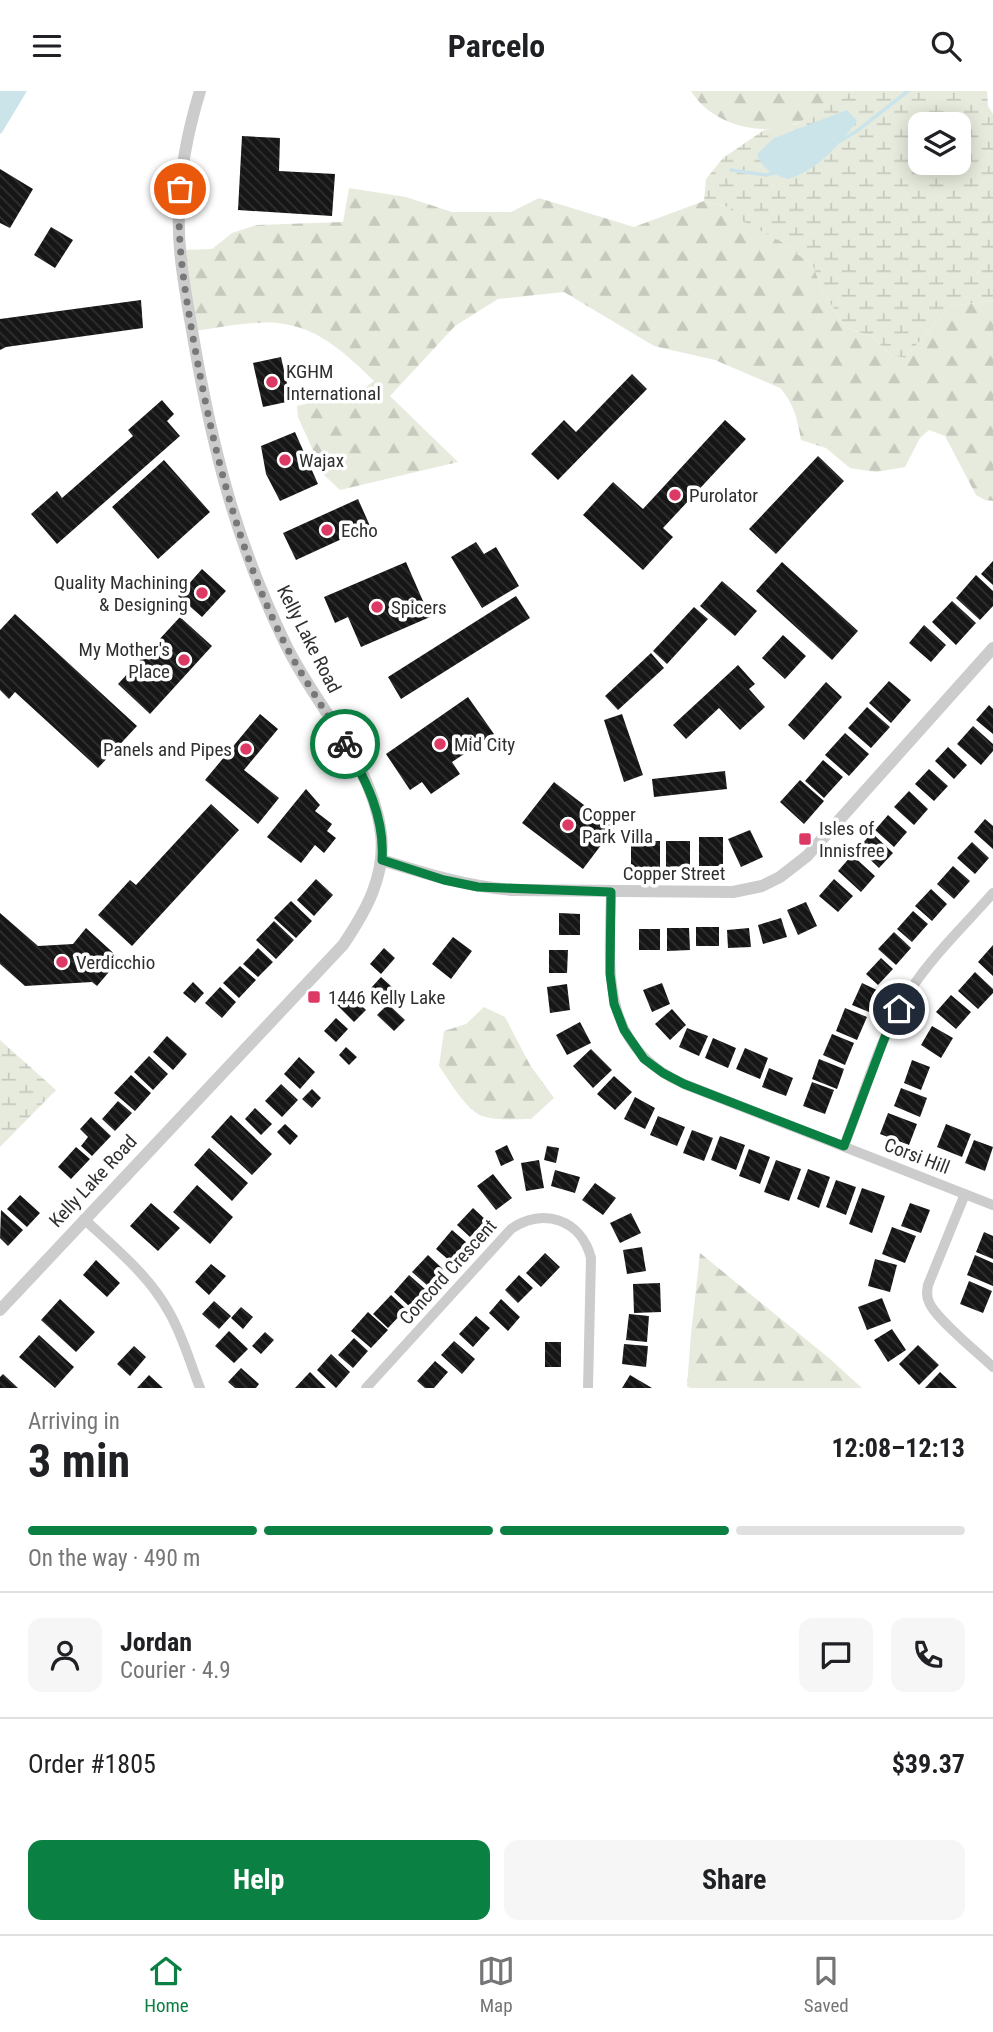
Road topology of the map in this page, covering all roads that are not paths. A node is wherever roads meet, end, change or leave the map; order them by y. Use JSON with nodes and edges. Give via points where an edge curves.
{"nodes":[{"id":1,"x":200,"y":91,"type":"edge"},
{"id":2,"x":993,"y":648,"type":"edge"},
{"id":3,"x":382,"y":860,"type":"junction"},
{"id":4,"x":611,"y":892,"type":"junction"},
{"id":5,"x":993,"y":893,"type":"edge"},
{"id":6,"x":844,"y":1146,"type":"junction"},
{"id":7,"x":965,"y":1193,"type":"junction"},
{"id":8,"x":993,"y":1205,"type":"edge"},
{"id":9,"x":84,"y":1219,"type":"junction"},
{"id":10,"x":0,"y":1310,"type":"edge"},
{"id":11,"x":993,"y":1367,"type":"edge"},
{"id":12,"x":201,"y":1388,"type":"edge"},
{"id":13,"x":366,"y":1388,"type":"edge"},
{"id":14,"x":588,"y":1388,"type":"edge"}],
"edges":[{"from":1,"to":3,"type":"street","name":"Kelly Lake Road","via":[[182,169],[178,214],[212,440],[243,543],[286,645],[370,790],[381,831]]},
{"from":2,"to":4,"type":"street","name":"Copper Street","via":[[795,867],[762,885],[723,893]]},
{"from":3,"to":4,"type":"street","name":"Copper Street","via":[[478,887]]},
{"from":3,"to":9,"type":"street","name":"Kelly Lake Road","via":[[362,918],[343,945]]},
{"from":4,"to":6,"type":"street","name":"Corsi Hill","via":[[614,1004],[624,1030],[644,1059],[684,1084]]},
{"from":5,"to":6,"type":"street","via":[[903,1001]]},
{"from":6,"to":7,"type":"street","name":"Corsi Hill"},
{"from":7,"to":8,"type":"street","name":"Corsi Hill"},
{"from":7,"to":11,"type":"street","via":[[927,1295],[929,1305]]},
{"from":9,"to":10,"type":"street","name":"Kelly Lake Road"},
{"from":9,"to":12,"type":"street","via":[[159,1294]]},
{"from":13,"to":14,"type":"street","name":"Concord Crescent","via":[[511,1229],[524,1220],[544,1216],[565,1223],[589,1248]]}]}
